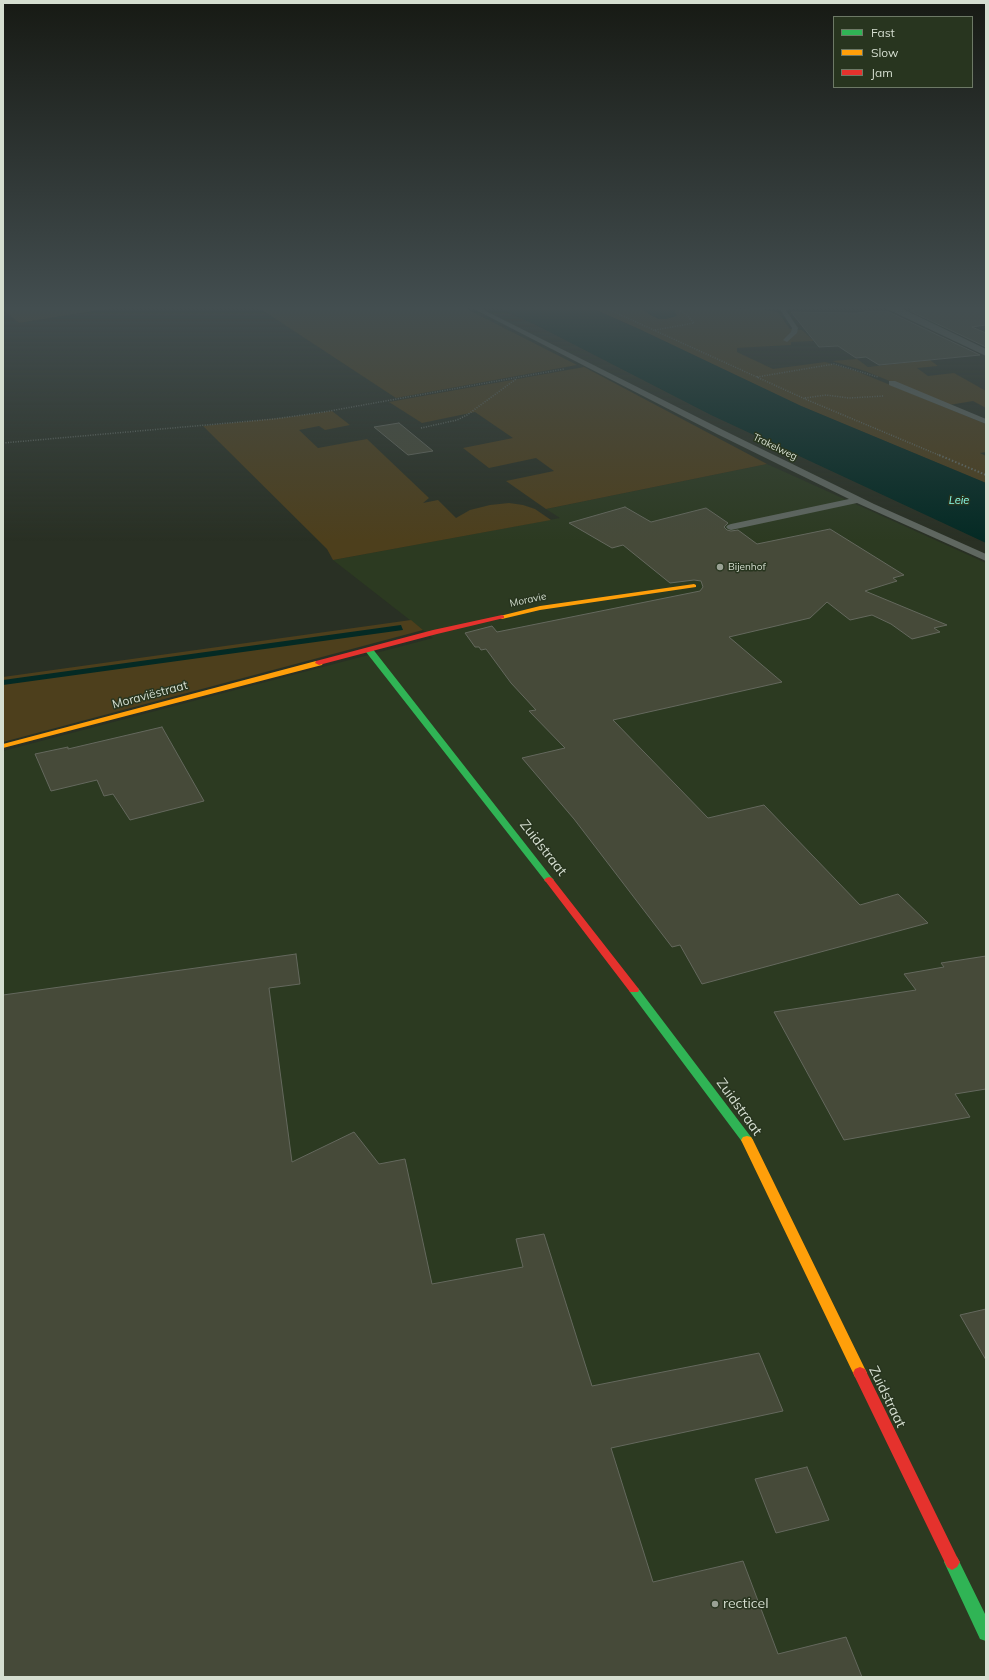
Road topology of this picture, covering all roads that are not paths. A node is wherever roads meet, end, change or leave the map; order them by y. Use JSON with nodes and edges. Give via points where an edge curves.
{"nodes":[{"id":1,"x":627,"y":384,"type":"edge"},
{"id":2,"x":895,"y":384,"type":"edge"},
{"id":3,"x":986,"y":422,"type":"edge"},
{"id":4,"x":858,"y":500,"type":"junction"},
{"id":5,"x":731,"y":527,"type":"dead end"},
{"id":6,"x":986,"y":558,"type":"edge"},
{"id":7,"x":694,"y":586,"type":"dead end"},
{"id":8,"x":369,"y":650,"type":"junction"},
{"id":9,"x":303,"y":668,"type":"joint"},
{"id":10,"x":3,"y":746,"type":"edge"},
{"id":11,"x":986,"y":1633,"type":"edge"}],
"edges":[{"from":1,"to":4,"type":"lane","name":"Trakelweg"},
{"from":2,"to":3,"type":"lane"},
{"from":4,"to":5,"type":"lane"},
{"from":4,"to":6,"type":"lane","name":"Trakelweg"},
{"from":7,"to":8,"type":"street","name":"Moravie","via":[[540,608]]},
{"from":8,"to":9,"type":"street","name":"Moravie"},
{"from":8,"to":11,"type":"street","name":"Zuidstraat","via":[[526,849],[745,1135]]},
{"from":9,"to":10,"type":"street","name":"Moraviëstraat"}]}
